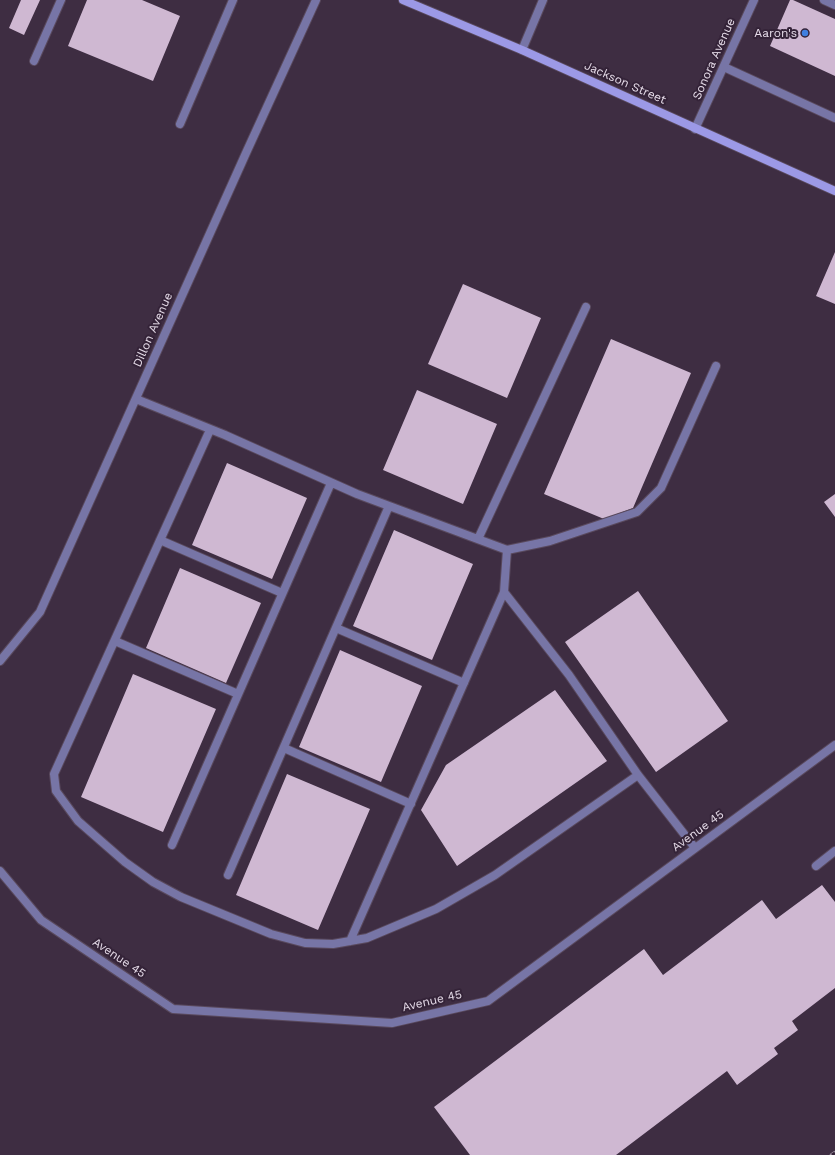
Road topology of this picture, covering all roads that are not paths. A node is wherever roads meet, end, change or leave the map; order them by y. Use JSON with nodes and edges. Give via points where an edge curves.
{"nodes":[{"id":1,"x":61,"y":0,"type":"edge"},
{"id":2,"x":233,"y":0,"type":"edge"},
{"id":3,"x":316,"y":0,"type":"edge"},
{"id":4,"x":403,"y":0,"type":"edge"},
{"id":5,"x":543,"y":0,"type":"edge"},
{"id":6,"x":754,"y":0,"type":"edge"},
{"id":7,"x":824,"y":0,"type":"edge"},
{"id":8,"x":835,"y":5,"type":"edge"},
{"id":9,"x":522,"y":50,"type":"junction"},
{"id":10,"x":34,"y":60,"type":"dead end"},
{"id":11,"x":724,"y":67,"type":"junction"},
{"id":12,"x":835,"y":118,"type":"edge"},
{"id":13,"x":180,"y":124,"type":"dead end"},
{"id":14,"x":695,"y":129,"type":"junction"},
{"id":15,"x":835,"y":191,"type":"edge"},
{"id":16,"x":586,"y":307,"type":"dead end"},
{"id":17,"x":716,"y":366,"type":"dead end"},
{"id":18,"x":136,"y":399,"type":"junction"},
{"id":19,"x":210,"y":430,"type":"junction"},
{"id":20,"x":331,"y":482,"type":"junction"},
{"id":21,"x":389,"y":506,"type":"junction"},
{"id":22,"x":478,"y":539,"type":"junction"},
{"id":23,"x":160,"y":540,"type":"junction"},
{"id":24,"x":507,"y":550,"type":"junction"},
{"id":25,"x":504,"y":592,"type":"junction"},
{"id":26,"x":282,"y":593,"type":"junction"},
{"id":27,"x":336,"y":628,"type":"junction"},
{"id":28,"x":115,"y":641,"type":"junction"},
{"id":29,"x":0,"y":661,"type":"edge"},
{"id":30,"x":464,"y":683,"type":"junction"},
{"id":31,"x":238,"y":694,"type":"junction"},
{"id":32,"x":835,"y":745,"type":"edge"},
{"id":33,"x":284,"y":748,"type":"junction"},
{"id":34,"x":638,"y":775,"type":"junction"},
{"id":35,"x":410,"y":804,"type":"junction"},
{"id":36,"x":172,"y":845,"type":"dead end"},
{"id":37,"x":695,"y":848,"type":"junction"},
{"id":38,"x":835,"y":851,"type":"edge"},
{"id":39,"x":816,"y":866,"type":"dead end"},
{"id":40,"x":0,"y":871,"type":"edge"},
{"id":41,"x":228,"y":875,"type":"dead end"},
{"id":42,"x":350,"y":941,"type":"junction"}],
"edges":[{"from":1,"to":10,"type":"street"},
{"from":2,"to":13,"type":"street"},
{"from":3,"to":18,"type":"street","name":"Dillon Avenue"},
{"from":4,"to":9,"type":"main road","name":"Jackson Street"},
{"from":5,"to":9,"type":"street"},
{"from":6,"to":11,"type":"street","name":"Sonora Avenue"},
{"from":7,"to":8,"type":"street"},
{"from":9,"to":14,"type":"main road","name":"Jackson Street"},
{"from":11,"to":12,"type":"street"},
{"from":11,"to":14,"type":"street","name":"Sonora Avenue"},
{"from":14,"to":15,"type":"main road","name":"Jackson Street"},
{"from":16,"to":22,"type":"street"},
{"from":17,"to":24,"type":"street","via":[[661,488],[638,512],[550,541]]},
{"from":18,"to":19,"type":"street"},
{"from":18,"to":29,"type":"street","name":"Dillon Avenue","via":[[40,612]]},
{"from":19,"to":20,"type":"street"},
{"from":19,"to":23,"type":"street"},
{"from":20,"to":21,"type":"street"},
{"from":20,"to":26,"type":"street"},
{"from":21,"to":22,"type":"street"},
{"from":21,"to":27,"type":"street"},
{"from":22,"to":24,"type":"street"},
{"from":23,"to":26,"type":"street"},
{"from":23,"to":28,"type":"street"},
{"from":24,"to":25,"type":"street"},
{"from":25,"to":30,"type":"street"},
{"from":25,"to":34,"type":"street","via":[[569,675]]},
{"from":26,"to":31,"type":"street"},
{"from":27,"to":30,"type":"street"},
{"from":27,"to":33,"type":"street"},
{"from":28,"to":31,"type":"street"},
{"from":28,"to":42,"type":"street","via":[[54,774],[56,791],[78,821],[125,862],[153,882],[181,897],[271,934],[305,943],[333,944]]},
{"from":30,"to":35,"type":"street"},
{"from":31,"to":36,"type":"street"},
{"from":32,"to":37,"type":"street","name":"Avenue 45"},
{"from":33,"to":35,"type":"street"},
{"from":33,"to":41,"type":"street"},
{"from":34,"to":37,"type":"street"},
{"from":34,"to":42,"type":"street","via":[[495,875],[436,909],[367,938]]},
{"from":35,"to":42,"type":"street"},
{"from":37,"to":40,"type":"street","name":"Avenue 45","via":[[488,1001],[392,1023],[173,1009],[41,920]]},
{"from":38,"to":39,"type":"street"}]}
